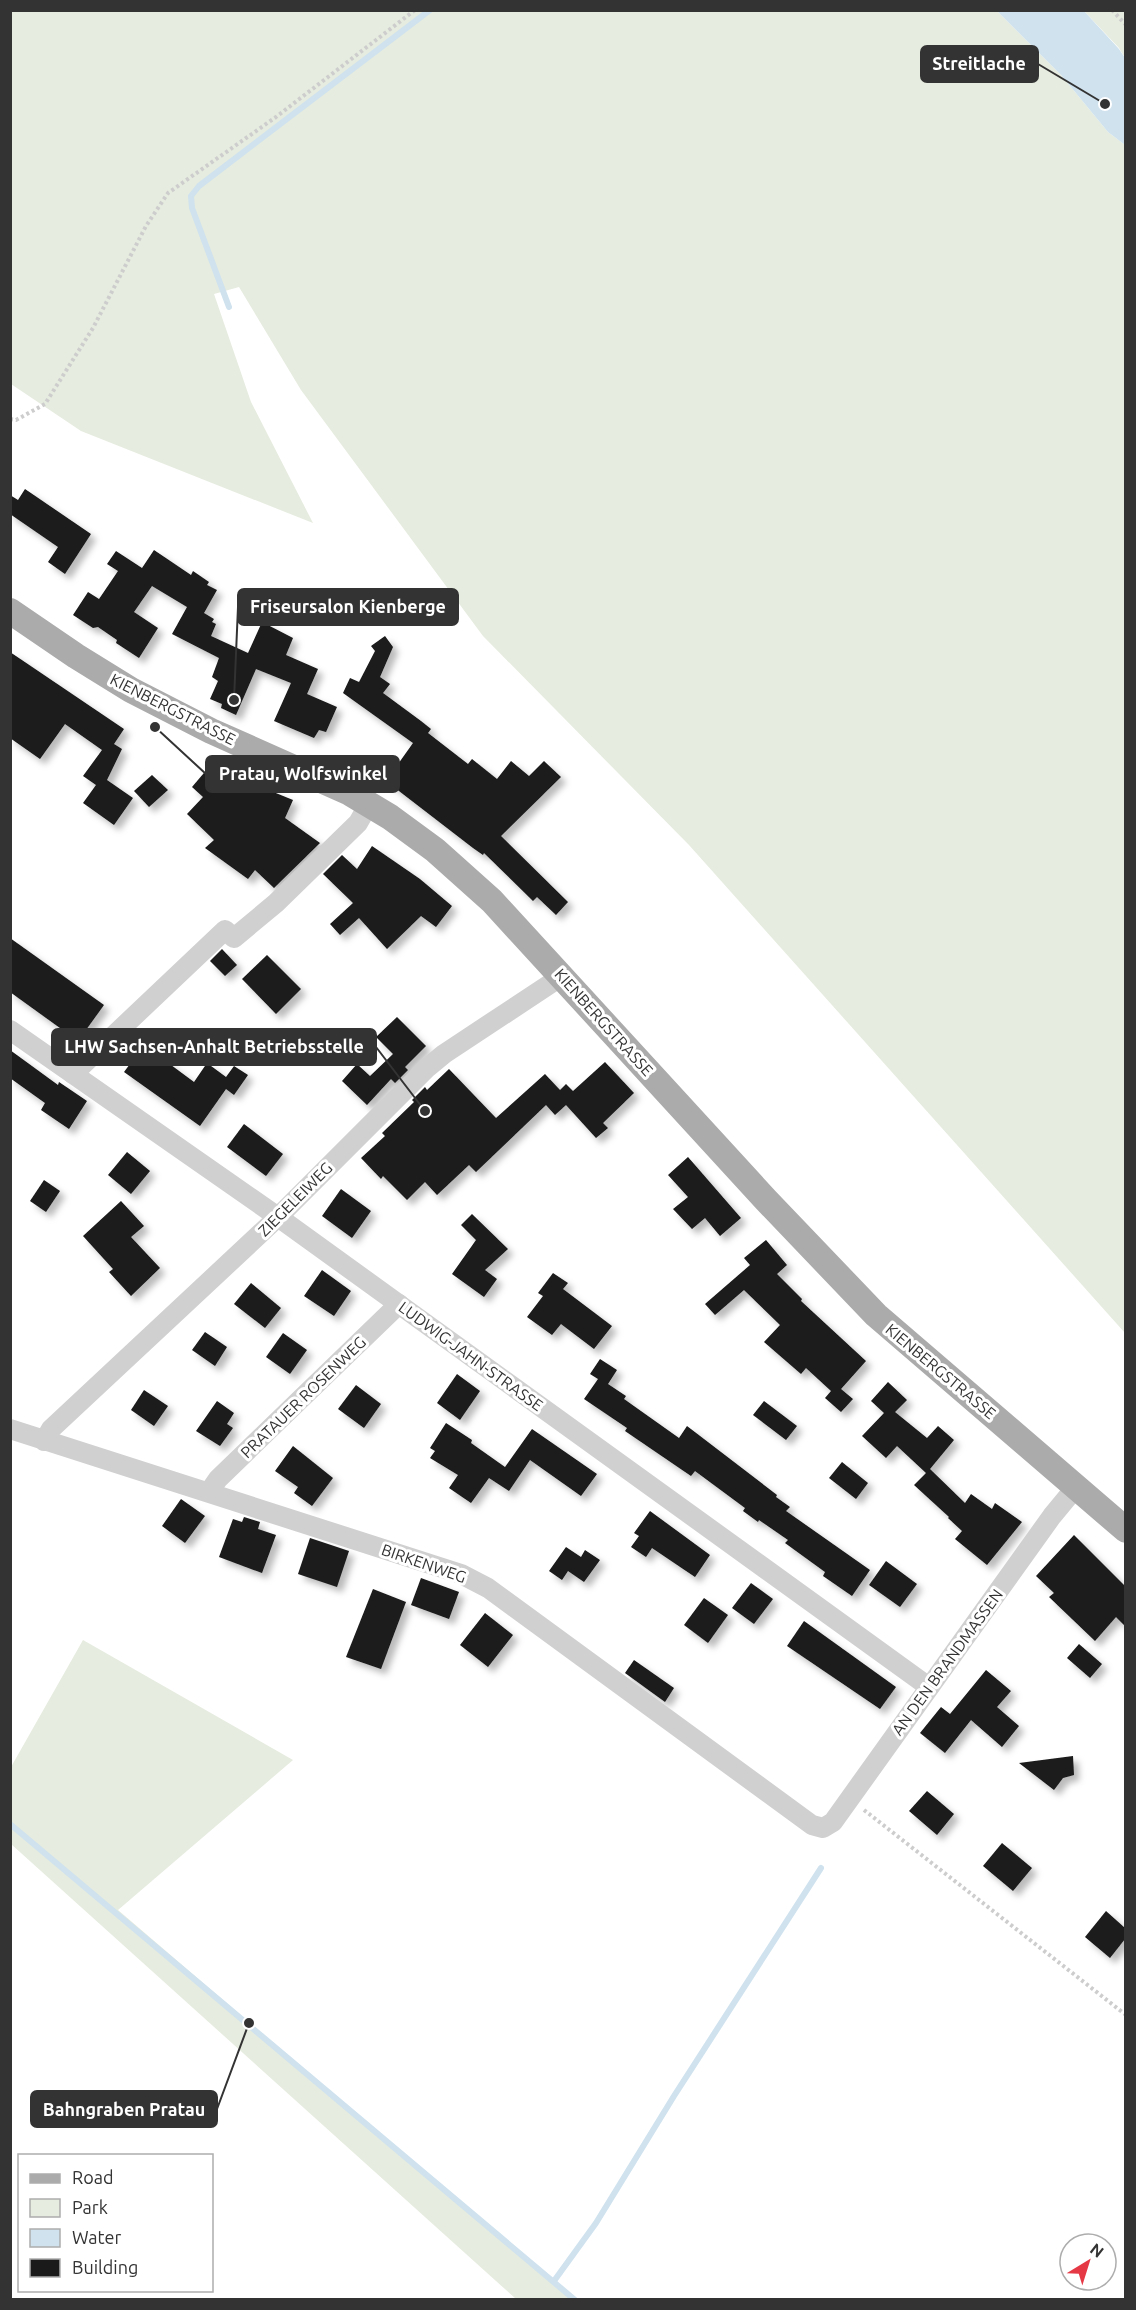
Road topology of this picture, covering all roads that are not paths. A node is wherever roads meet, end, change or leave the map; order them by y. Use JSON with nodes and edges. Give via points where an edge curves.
{"nodes":[{"id":1,"x":10,"y":611,"type":"edge"},
{"id":2,"x":369,"y":804,"type":"junction"},
{"id":3,"x":562,"y":976,"type":"junction"},
{"id":4,"x":10,"y":1030,"type":"edge"},
{"id":5,"x":73,"y":1074,"type":"junction"},
{"id":6,"x":278,"y":1217,"type":"junction"},
{"id":7,"x":399,"y":1305,"type":"junction"},
{"id":8,"x":10,"y":1429,"type":"edge"},
{"id":9,"x":44,"y":1441,"type":"junction"},
{"id":10,"x":1076,"y":1487,"type":"junction"},
{"id":11,"x":208,"y":1492,"type":"junction"},
{"id":12,"x":1125,"y":1530,"type":"edge"},
{"id":13,"x":928,"y":1687,"type":"junction"},
{"id":14,"x":812,"y":1825,"type":"joint"}],
"edges":[{"from":1,"to":2,"type":"main road","name":"KIENBERGSTRASSE","via":[[154,703]]},
{"from":2,"to":3,"type":"main road","name":"KIENBERGSTRASSE","via":[[468,877]]},
{"from":2,"to":5,"type":"street","via":[[358,823],[276,903],[234,938],[225,930]]},
{"from":3,"to":6,"type":"street","name":"ZIEGELEIWEG","via":[[427,1068]]},
{"from":3,"to":10,"type":"main road","name":"KIENBERGSTRASSE","via":[[876,1315]]},
{"from":4,"to":5,"type":"street","name":"LUDWIG-JAHN-STRASSE"},
{"from":5,"to":6,"type":"street","name":"LUDWIG-JAHN-STRASSE"},
{"from":6,"to":7,"type":"street","name":"LUDWIG-JAHN-STRASSE"},
{"from":6,"to":9,"type":"street","name":"ZIEGELEIWEG","via":[[51,1429]]},
{"from":7,"to":11,"type":"street","name":"PRATAUER ROSENWEG"},
{"from":7,"to":13,"type":"street","name":"LUDWIG-JAHN-STRASSE"},
{"from":8,"to":9,"type":"street","name":"BIRKENWEG"},
{"from":9,"to":11,"type":"street","name":"BIRKENWEG"},
{"from":10,"to":12,"type":"main road","name":"KIENBERGSTRASSE"},
{"from":10,"to":13,"type":"street","name":"AN DEN BRANDMASSEN"},
{"from":11,"to":14,"type":"street","name":"BIRKENWEG","via":[[461,1574],[488,1588]]},
{"from":13,"to":14,"type":"street","name":"AN DEN BRANDMASSEN","via":[[832,1821],[823,1827]]}]}
